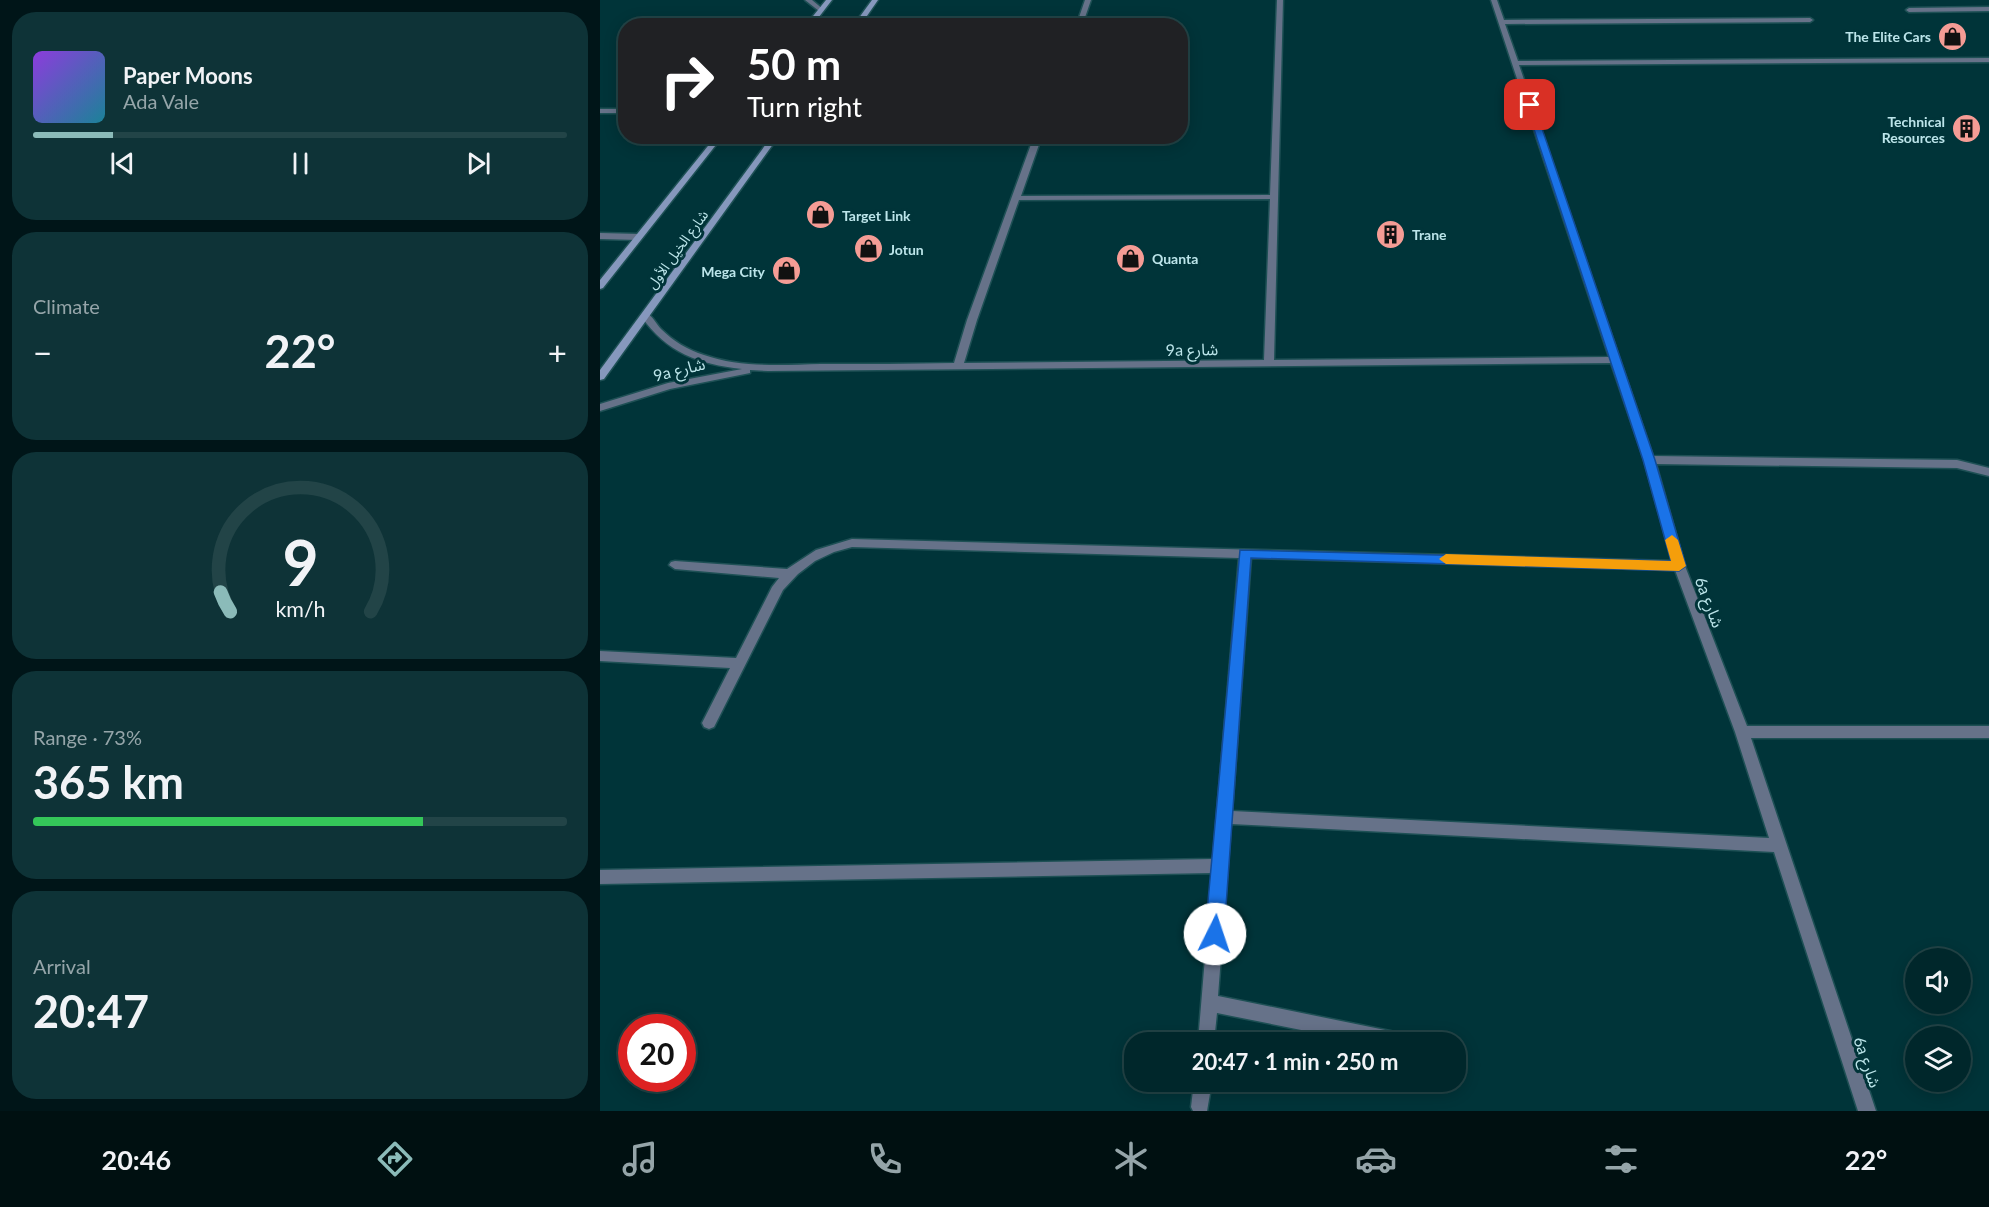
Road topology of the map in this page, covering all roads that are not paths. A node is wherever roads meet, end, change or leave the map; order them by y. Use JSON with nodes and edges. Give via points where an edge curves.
{"nodes":[{"id":1,"x":808,"y":0,"type":"edge"},
{"id":2,"x":829,"y":0,"type":"edge"},
{"id":3,"x":875,"y":0,"type":"edge"},
{"id":4,"x":1088,"y":0,"type":"edge"},
{"id":5,"x":1280,"y":0,"type":"edge"},
{"id":6,"x":1494,"y":0,"type":"edge"},
{"id":7,"x":1989,"y":9,"type":"edge"},
{"id":8,"x":821,"y":10,"type":"junction"},
{"id":9,"x":1910,"y":10,"type":"dead end"},
{"id":10,"x":814,"y":18,"type":"edge"},
{"id":11,"x":862,"y":18,"type":"edge"},
{"id":12,"x":1082,"y":18,"type":"edge"},
{"id":13,"x":1810,"y":20,"type":"dead end"},
{"id":14,"x":1502,"y":22,"type":"junction"},
{"id":15,"x":1989,"y":60,"type":"edge"},
{"id":16,"x":1516,"y":63,"type":"junction"},
{"id":17,"x":600,"y":111,"type":"edge"},
{"id":18,"x":618,"y":111,"type":"edge"},
{"id":19,"x":714,"y":144,"type":"edge"},
{"id":20,"x":770,"y":144,"type":"edge"},
{"id":21,"x":1035,"y":144,"type":"edge"},
{"id":22,"x":1275,"y":197,"type":"junction"},
{"id":23,"x":1016,"y":198,"type":"junction"},
{"id":24,"x":600,"y":236,"type":"edge"},
{"id":25,"x":639,"y":237,"type":"junction"},
{"id":26,"x":600,"y":286,"type":"edge"},
{"id":27,"x":645,"y":316,"type":"junction"},
{"id":28,"x":1616,"y":360,"type":"junction"},
{"id":29,"x":1269,"y":363,"type":"junction"},
{"id":30,"x":958,"y":366,"type":"junction"},
{"id":31,"x":768,"y":368,"type":"junction"},
{"id":32,"x":600,"y":377,"type":"edge"},
{"id":33,"x":600,"y":408,"type":"edge"},
{"id":34,"x":1649,"y":460,"type":"junction"},
{"id":35,"x":1989,"y":472,"type":"edge"},
{"id":36,"x":1245,"y":553,"type":"junction"},
{"id":37,"x":675,"y":565,"type":"dead end"},
{"id":38,"x":1679,"y":566,"type":"junction"},
{"id":39,"x":788,"y":574,"type":"junction"},
{"id":40,"x":600,"y":656,"type":"edge"},
{"id":41,"x":740,"y":663,"type":"junction"},
{"id":42,"x":709,"y":723,"type":"dead end"},
{"id":43,"x":1742,"y":732,"type":"junction"},
{"id":44,"x":1989,"y":732,"type":"edge"},
{"id":45,"x":1224,"y":817,"type":"junction"},
{"id":46,"x":1778,"y":845,"type":"junction"},
{"id":47,"x":1220,"y":866,"type":"junction"},
{"id":48,"x":600,"y":876,"type":"edge"},
{"id":49,"x":1209,"y":1003,"type":"junction"},
{"id":50,"x":1207,"y":1032,"type":"edge"},
{"id":51,"x":1351,"y":1032,"type":"edge"},
{"id":52,"x":1202,"y":1092,"type":"edge"},
{"id":53,"x":1200,"y":1107,"type":"dead end"},
{"id":54,"x":1867,"y":1111,"type":"edge"}],
"edges":[{"from":1,"to":8,"type":"lane"},
{"from":2,"to":8,"type":"main road"},
{"from":3,"to":11,"type":"main road"},
{"from":4,"to":12,"type":"lane"},
{"from":5,"to":22,"type":"lane"},
{"from":6,"to":14,"type":"lane","name":"6a شارع"},
{"from":7,"to":9,"type":"lane"},
{"from":8,"to":10,"type":"main road"},
{"from":13,"to":14,"type":"lane"},
{"from":14,"to":16,"type":"lane","name":"6a شارع"},
{"from":15,"to":16,"type":"lane"},
{"from":16,"to":28,"type":"lane","name":"6a شارع"},
{"from":17,"to":18,"type":"lane"},
{"from":19,"to":25,"type":"main road"},
{"from":20,"to":27,"type":"main road","name":"شارع الخيل الأول"},
{"from":21,"to":23,"type":"lane"},
{"from":22,"to":23,"type":"lane"},
{"from":22,"to":29,"type":"lane"},
{"from":23,"to":30,"type":"lane"},
{"from":24,"to":25,"type":"lane"},
{"from":25,"to":26,"type":"main road"},
{"from":27,"to":31,"type":"lane","name":"9a شارع","via":[[661,336],[686,353],[737,366]]},
{"from":27,"to":32,"type":"main road","name":"شارع الخيل الأول"},
{"from":28,"to":29,"type":"lane","name":"9a شارع"},
{"from":28,"to":34,"type":"lane","name":"6a شارع"},
{"from":29,"to":30,"type":"lane","name":"9a شارع"},
{"from":30,"to":31,"type":"lane","name":"9a شارع"},
{"from":31,"to":33,"type":"lane","name":"9a شارع","via":[[668,386]]},
{"from":34,"to":35,"type":"lane","via":[[1957,464]]},
{"from":34,"to":38,"type":"lane","name":"6a شارع"},
{"from":36,"to":38,"type":"lane"},
{"from":36,"to":39,"type":"lane","via":[[868,542],[820,552]]},
{"from":36,"to":45,"type":"lane"},
{"from":37,"to":39,"type":"lane"},
{"from":38,"to":43,"type":"lane","name":"6a شارع"},
{"from":39,"to":41,"type":"lane"},
{"from":40,"to":41,"type":"lane"},
{"from":41,"to":42,"type":"lane"},
{"from":43,"to":44,"type":"lane"},
{"from":43,"to":46,"type":"lane","name":"6a شارع"},
{"from":45,"to":46,"type":"lane"},
{"from":45,"to":47,"type":"lane"},
{"from":46,"to":54,"type":"lane","name":"6a شارع"},
{"from":47,"to":48,"type":"lane"},
{"from":47,"to":49,"type":"lane"},
{"from":49,"to":50,"type":"lane"},
{"from":49,"to":51,"type":"lane"},
{"from":52,"to":53,"type":"lane"}]}
